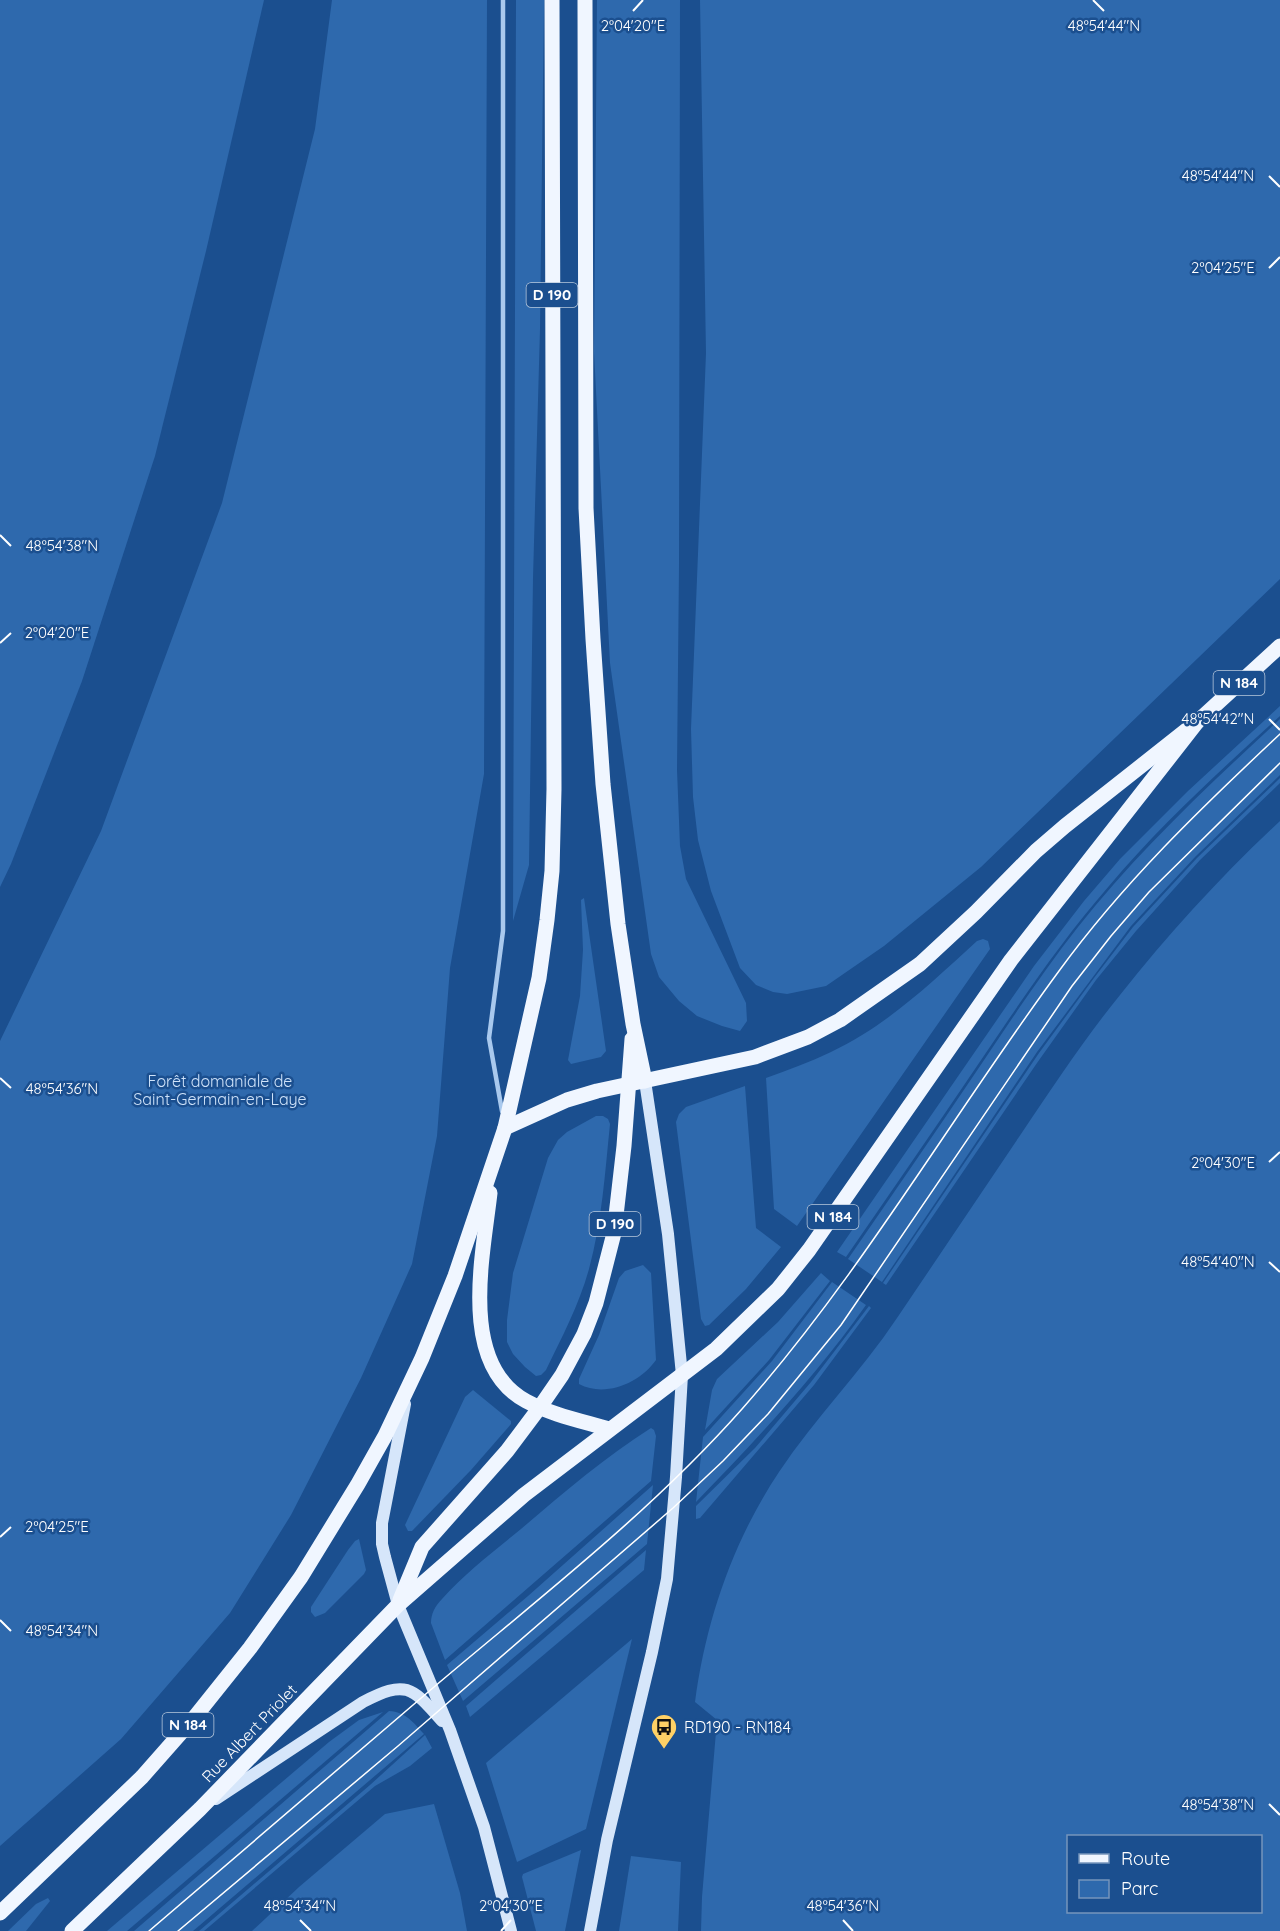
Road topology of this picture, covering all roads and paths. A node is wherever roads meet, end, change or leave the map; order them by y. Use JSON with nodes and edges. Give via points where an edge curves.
{"nodes":[{"id":1,"x":502,"y":0,"type":"edge"},
{"id":2,"x":552,"y":0,"type":"edge"},
{"id":3,"x":585,"y":0,"type":"edge"},
{"id":4,"x":1280,"y":646,"type":"edge"},
{"id":5,"x":1198,"y":721,"type":"junction"},
{"id":6,"x":633,"y":1024,"type":"junction"},
{"id":7,"x":645,"y":1081,"type":"junction"},
{"id":8,"x":628,"y":1085,"type":"junction"},
{"id":9,"x":506,"y":1128,"type":"junction"},
{"id":10,"x":493,"y":1166,"type":"junction"},
{"id":11,"x":682,"y":1375,"type":"junction"},
{"id":12,"x":407,"y":1390,"type":"junction"},
{"id":13,"x":540,"y":1407,"type":"junction"},
{"id":14,"x":609,"y":1429,"type":"junction"},
{"id":15,"x":398,"y":1605,"type":"junction"},
{"id":16,"x":450,"y":1730,"type":"junction"},
{"id":17,"x":200,"y":1809,"type":"junction"},
{"id":18,"x":0,"y":1913,"type":"edge"},
{"id":19,"x":72,"y":1931,"type":"edge"},
{"id":20,"x":511,"y":1931,"type":"edge"},
{"id":21,"x":590,"y":1931,"type":"edge"}],
"edges":[{"from":1,"to":9,"type":"lane","via":[[503,931],[489,1038]]},
{"from":2,"to":9,"type":"main road","number":"D 190","via":[[552,871],[538,978]]},
{"from":3,"to":6,"type":"main road","number":"D 190","via":[[586,508],[603,784]]},
{"from":4,"to":5,"type":"main road","number":"N 184"},
{"from":5,"to":7,"type":"main road","number":"N 184","via":[[1036,851],[920,964],[840,1020],[755,1057]]},
{"from":5,"to":11,"type":"main road","number":"N 184","via":[[1011,960],[809,1250],[750,1317]]},
{"from":6,"to":7,"type":"main road","number":"D 190"},
{"from":6,"to":8,"type":"main road","number":"D 190"},
{"from":7,"to":8,"type":"main road","number":"N 184"},
{"from":7,"to":11,"type":"main road","number":"D 190","via":[[668,1234]]},
{"from":8,"to":9,"type":"main road","number":"N 184","via":[[567,1100]]},
{"from":8,"to":13,"type":"main road","number":"D 190","via":[[614,1233],[596,1303],[572,1357]]},
{"from":9,"to":10,"type":"main road","number":"N 184"},
{"from":10,"to":12,"type":"main road","number":"N 184","via":[[455,1276]]},
{"from":10,"to":13,"type":"main road","number":"N 184","via":[[480,1289],[481,1326],[487,1355],[502,1382],[525,1401]]},
{"from":11,"to":14,"type":"main road","number":"N 184"},
{"from":11,"to":21,"type":"main road","number":"D 190","via":[[667,1579]]},
{"from":12,"to":15,"type":"main road","via":[[382,1534]]},
{"from":12,"to":18,"type":"main road","number":"N 184","via":[[358,1484],[301,1577],[250,1648],[142,1777]]},
{"from":13,"to":14,"type":"main road","number":"N 184"},
{"from":13,"to":15,"type":"main road","number":"D 190","via":[[422,1548]]},
{"from":14,"to":15,"type":"main road","name":"Rue Albert Priolet","number":"N 184","via":[[524,1495]]},
{"from":15,"to":16,"type":"main road"},
{"from":15,"to":17,"type":"main road","name":"Rue Albert Priolet","number":"N 184"},
{"from":16,"to":17,"type":"main road","via":[[417,1695],[401,1688],[388,1690],[363,1702]]},
{"from":16,"to":20,"type":"main road","via":[[484,1827]]},
{"from":17,"to":19,"type":"main road","name":"Rue Albert Priolet","number":"N 184"}]}
